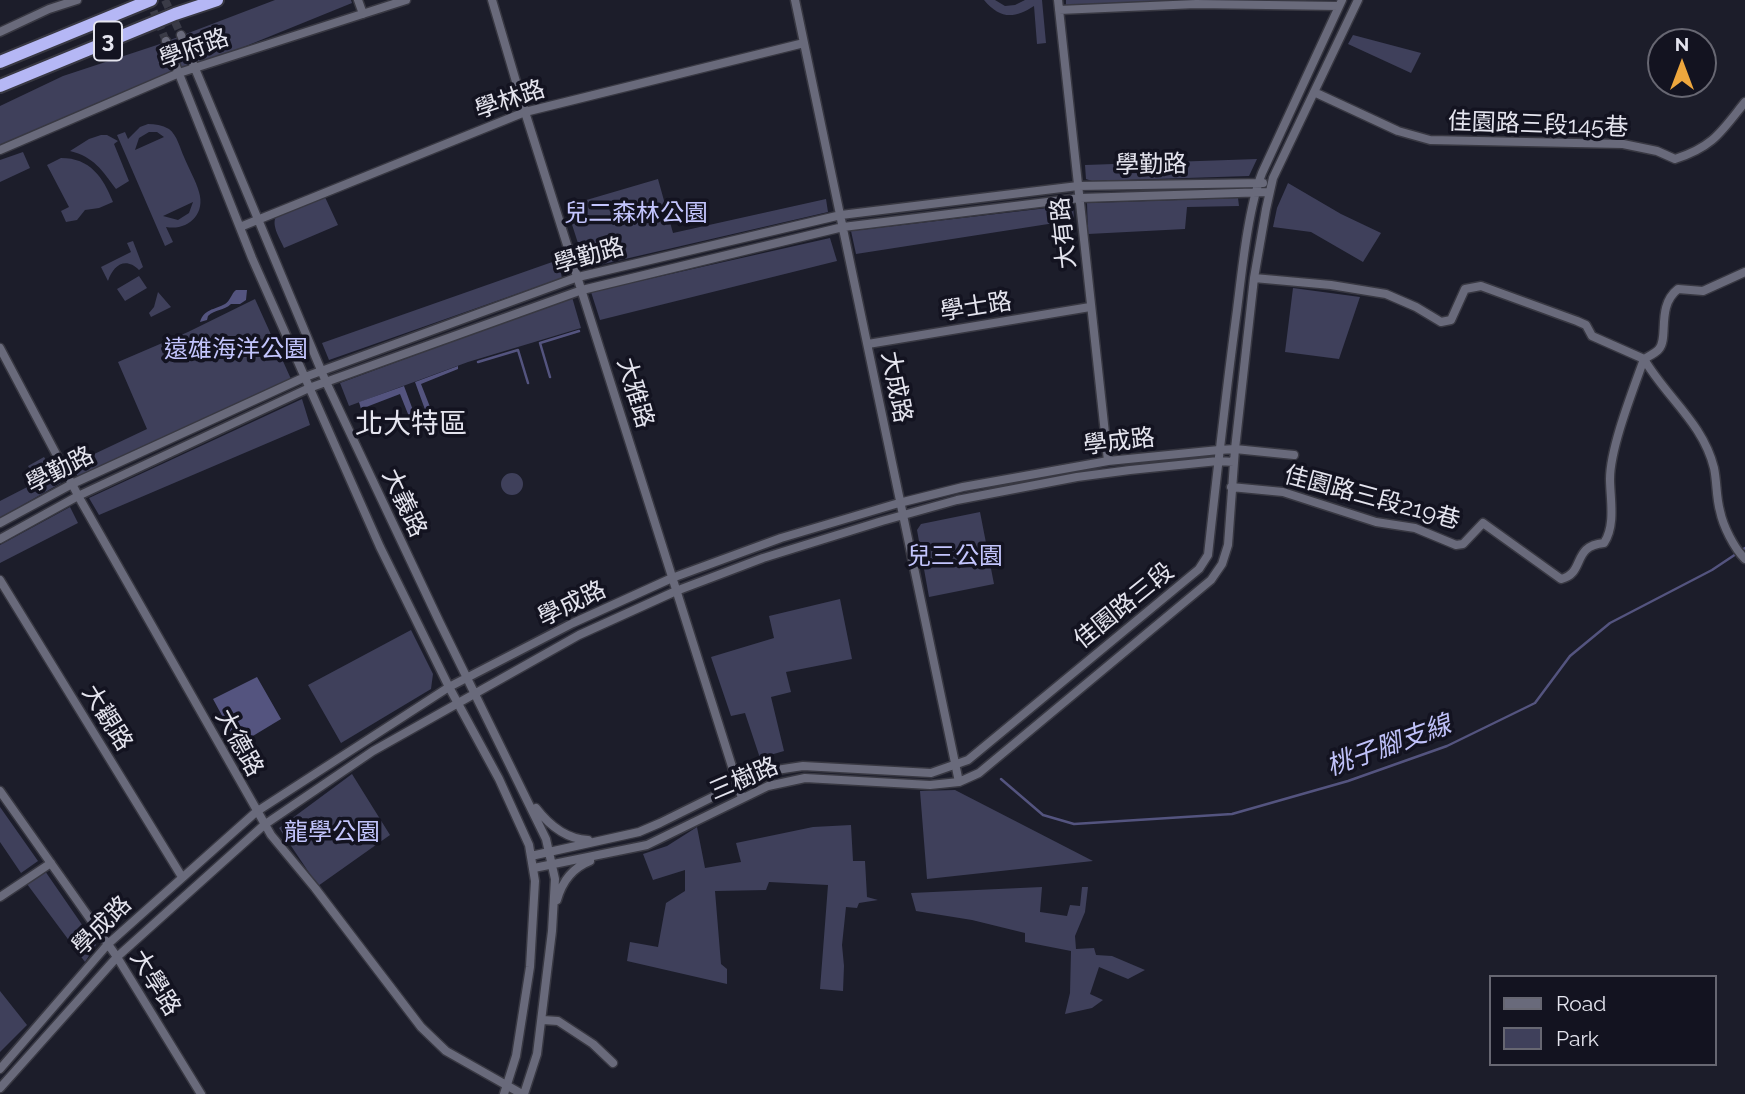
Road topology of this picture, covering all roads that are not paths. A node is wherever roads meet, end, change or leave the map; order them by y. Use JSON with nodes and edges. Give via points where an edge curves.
{"nodes":[{"id":1,"x":77,"y":0,"type":"edge"},
{"id":2,"x":151,"y":0,"type":"edge"},
{"id":3,"x":217,"y":0,"type":"edge"},
{"id":4,"x":358,"y":0,"type":"edge"},
{"id":5,"x":406,"y":0,"type":"edge"},
{"id":6,"x":492,"y":0,"type":"edge"},
{"id":7,"x":795,"y":0,"type":"edge"},
{"id":8,"x":1058,"y":0,"type":"edge"},
{"id":9,"x":1358,"y":0,"type":"edge"},
{"id":10,"x":1341,"y":3,"type":"edge"},
{"id":11,"x":1059,"y":10,"type":"junction"},
{"id":12,"x":363,"y":13,"type":"junction"},
{"id":13,"x":0,"y":32,"type":"edge"},
{"id":14,"x":181,"y":36,"type":"tunnel mouth"},
{"id":15,"x":166,"y":41,"type":"tunnel mouth"},
{"id":16,"x":804,"y":43,"type":"junction"},
{"id":17,"x":0,"y":62,"type":"edge"},
{"id":18,"x":195,"y":67,"type":"junction"},
{"id":19,"x":179,"y":73,"type":"junction"},
{"id":20,"x":0,"y":86,"type":"edge"},
{"id":21,"x":1314,"y":92,"type":"junction"},
{"id":22,"x":1745,"y":102,"type":"edge"},
{"id":23,"x":525,"y":112,"type":"junction"},
{"id":24,"x":0,"y":150,"type":"edge"},
{"id":25,"x":1259,"y":182,"type":"junction"},
{"id":26,"x":1078,"y":186,"type":"junction"},
{"id":27,"x":1270,"y":188,"type":"junction"},
{"id":28,"x":1256,"y":192,"type":"junction"},
{"id":29,"x":1080,"y":198,"type":"junction"},
{"id":30,"x":841,"y":215,"type":"junction"},
{"id":31,"x":257,"y":220,"type":"junction"},
{"id":32,"x":240,"y":227,"type":"junction"},
{"id":33,"x":843,"y":227,"type":"junction"},
{"id":34,"x":1745,"y":272,"type":"edge"},
{"id":35,"x":578,"y":276,"type":"junction"},
{"id":36,"x":1254,"y":278,"type":"junction"},
{"id":37,"x":582,"y":290,"type":"junction"},
{"id":38,"x":1090,"y":307,"type":"junction"},
{"id":39,"x":868,"y":344,"type":"junction"},
{"id":40,"x":0,"y":348,"type":"edge"},
{"id":41,"x":1644,"y":359,"type":"junction"},
{"id":42,"x":321,"y":371,"type":"junction"},
{"id":43,"x":305,"y":377,"type":"junction"},
{"id":44,"x":326,"y":382,"type":"junction"},
{"id":45,"x":309,"y":388,"type":"junction"},
{"id":46,"x":1235,"y":449,"type":"junction"},
{"id":47,"x":1219,"y":450,"type":"junction"},
{"id":48,"x":1294,"y":455,"type":"dead end"},
{"id":49,"x":1108,"y":461,"type":"junction"},
{"id":50,"x":1218,"y":461,"type":"junction"},
{"id":51,"x":1234,"y":462,"type":"junction"},
{"id":52,"x":72,"y":484,"type":"junction"},
{"id":53,"x":1231,"y":487,"type":"junction"},
{"id":54,"x":78,"y":496,"type":"junction"},
{"id":55,"x":899,"y":502,"type":"junction"},
{"id":56,"x":902,"y":515,"type":"junction"},
{"id":57,"x":0,"y":523,"type":"edge"},
{"id":58,"x":0,"y":539,"type":"edge"},
{"id":59,"x":1745,"y":559,"type":"edge"},
{"id":60,"x":672,"y":578,"type":"junction"},
{"id":61,"x":0,"y":580,"type":"edge"},
{"id":62,"x":676,"y":591,"type":"junction"},
{"id":63,"x":467,"y":678,"type":"junction"},
{"id":64,"x":449,"y":687,"type":"junction"},
{"id":65,"x":475,"y":693,"type":"junction"},
{"id":66,"x":458,"y":702,"type":"junction"},
{"id":67,"x":955,"y":766,"type":"junction"},
{"id":68,"x":959,"y":782,"type":"junction"},
{"id":69,"x":737,"y":784,"type":"junction"},
{"id":70,"x":0,"y":791,"type":"edge"},
{"id":71,"x":526,"y":795,"type":"junction"},
{"id":72,"x":742,"y":798,"type":"junction"},
{"id":73,"x":256,"y":812,"type":"junction"},
{"id":74,"x":264,"y":825,"type":"junction"},
{"id":75,"x":602,"y":841,"type":"junction"},
{"id":76,"x":615,"y":851,"type":"junction"},
{"id":77,"x":550,"y":852,"type":"junction"},
{"id":78,"x":531,"y":856,"type":"junction"},
{"id":79,"x":51,"y":863,"type":"junction"},
{"id":80,"x":553,"y":866,"type":"junction"},
{"id":81,"x":534,"y":868,"type":"junction"},
{"id":82,"x":182,"y":877,"type":"junction"},
{"id":83,"x":0,"y":897,"type":"edge"},
{"id":84,"x":552,"y":931,"type":"junction"},
{"id":85,"x":108,"y":944,"type":"junction"},
{"id":86,"x":117,"y":957,"type":"junction"},
{"id":87,"x":543,"y":1020,"type":"junction"},
{"id":88,"x":613,"y":1063,"type":"dead end"},
{"id":89,"x":0,"y":1069,"type":"edge"},
{"id":90,"x":0,"y":1088,"type":"edge"},
{"id":91,"x":505,"y":1090,"type":"edge"},
{"id":92,"x":201,"y":1094,"type":"edge"},
{"id":93,"x":523,"y":1094,"type":"edge"}],
"edges":[{"from":1,"to":13,"type":"street"},
{"from":2,"to":17,"type":"highway","number":"3"},
{"from":3,"to":20,"type":"highway","number":"3"},
{"from":4,"to":12,"type":"street"},
{"from":5,"to":12,"type":"street","name":"學府路"},
{"from":6,"to":23,"type":"street","name":"大雅路"},
{"from":7,"to":16,"type":"street","name":"大成路"},
{"from":8,"to":11,"type":"street","name":"大有路"},
{"from":9,"to":21,"type":"street","name":"佳園路三段"},
{"from":10,"to":11,"type":"street"},
{"from":10,"to":25,"type":"street","name":"佳園路三段"},
{"from":11,"to":26,"type":"street","name":"大有路"},
{"from":12,"to":18,"type":"street","name":"學府路"},
{"from":14,"to":18,"type":"street","name":"大義路"},
{"from":15,"to":19,"type":"street","name":"大義路"},
{"from":16,"to":23,"type":"street","name":"學林路"},
{"from":16,"to":30,"type":"street","name":"大成路"},
{"from":18,"to":19,"type":"street","name":"學府路"},
{"from":18,"to":31,"type":"street","name":"大義路"},
{"from":19,"to":24,"type":"street","name":"學府路"},
{"from":19,"to":32,"type":"street","name":"大義路"},
{"from":21,"to":22,"type":"street","name":"佳園路三段145巷","via":[[1430,141],[1623,144],[1675,159],[1697,152],[1716,138]]},
{"from":21,"to":27,"type":"street","name":"佳園路三段"},
{"from":23,"to":31,"type":"street","name":"學林路"},
{"from":23,"to":35,"type":"street","name":"大雅路"},
{"from":25,"to":26,"type":"street","name":"學勤路"},
{"from":25,"to":27,"type":"street","name":"學勤路"},
{"from":25,"to":28,"type":"street","name":"佳園路三段"},
{"from":26,"to":29,"type":"street","name":"大有路"},
{"from":26,"to":30,"type":"street","name":"學勤路"},
{"from":27,"to":28,"type":"street","name":"學勤路"},
{"from":27,"to":36,"type":"street","name":"佳園路三段"},
{"from":28,"to":29,"type":"street","name":"學勤路"},
{"from":28,"to":47,"type":"street","name":"佳園路三段"},
{"from":29,"to":33,"type":"street","name":"學勤路"},
{"from":29,"to":38,"type":"street","name":"大有路"},
{"from":30,"to":33,"type":"street","name":"大成路"},
{"from":30,"to":35,"type":"street","name":"學勤路"},
{"from":31,"to":32,"type":"street","name":"學林路"},
{"from":31,"to":42,"type":"street","name":"大義路"},
{"from":32,"to":43,"type":"street","name":"大義路"},
{"from":33,"to":37,"type":"street","name":"學勤路"},
{"from":33,"to":39,"type":"street","name":"大成路"},
{"from":34,"to":41,"type":"street","via":[[1703,291],[1678,289],[1671,294],[1662,343]]},
{"from":35,"to":37,"type":"street","name":"大雅路"},
{"from":35,"to":42,"type":"street","name":"學勤路"},
{"from":36,"to":41,"type":"street","via":[[1386,294],[1441,322],[1451,320],[1465,289],[1480,286],[1586,325],[1592,336]]},
{"from":36,"to":46,"type":"street","name":"佳園路三段"},
{"from":37,"to":44,"type":"street","name":"學勤路"},
{"from":37,"to":60,"type":"street","name":"大雅路"},
{"from":38,"to":39,"type":"street","name":"學士路"},
{"from":38,"to":49,"type":"street","name":"大有路"},
{"from":39,"to":55,"type":"street","name":"大成路"},
{"from":40,"to":52,"type":"street","name":"大德路"},
{"from":41,"to":53,"type":"street","name":"佳園路三段219巷","via":[[1611,466],[1607,538],[1586,548],[1572,574],[1561,579],[1483,523],[1456,545],[1415,528],[1376,522],[1283,492]]},
{"from":41,"to":59,"type":"street","via":[[1706,444],[1720,512]]},
{"from":42,"to":43,"type":"street","name":"學勤路"},
{"from":42,"to":44,"type":"street","name":"大義路"},
{"from":43,"to":45,"type":"street","name":"大義路"},
{"from":43,"to":52,"type":"street","name":"學勤路"},
{"from":44,"to":45,"type":"street","name":"學勤路"},
{"from":44,"to":63,"type":"street","name":"大義路"},
{"from":45,"to":54,"type":"street","name":"學勤路"},
{"from":45,"to":64,"type":"street","name":"大義路"},
{"from":46,"to":47,"type":"street","name":"學成路"},
{"from":46,"to":48,"type":"street","name":"學成路"},
{"from":46,"to":51,"type":"street","name":"佳園路三段"},
{"from":47,"to":49,"type":"street","name":"學成路"},
{"from":47,"to":50,"type":"street","name":"佳園路三段"},
{"from":49,"to":55,"type":"street","name":"學成路"},
{"from":50,"to":51,"type":"street","name":"學成路"},
{"from":50,"to":56,"type":"street","name":"學成路","via":[[1077,477]]},
{"from":50,"to":67,"type":"street","name":"佳園路三段","via":[[1208,555],[1199,569],[968,761]]},
{"from":51,"to":53,"type":"street","name":"佳園路三段"},
{"from":52,"to":54,"type":"street","name":"大德路"},
{"from":52,"to":57,"type":"street","name":"學勤路"},
{"from":53,"to":68,"type":"street","name":"佳園路三段","via":[[1227,545],[1211,580],[1014,746]]},
{"from":54,"to":58,"type":"street","name":"學勤路"},
{"from":54,"to":73,"type":"street","name":"大德路"},
{"from":55,"to":56,"type":"street","name":"大成路"},
{"from":55,"to":60,"type":"street","name":"學成路"},
{"from":56,"to":62,"type":"street","name":"學成路","via":[[763,558]]},
{"from":56,"to":67,"type":"street","name":"大成路"},
{"from":60,"to":62,"type":"street","name":"大雅路"},
{"from":60,"to":63,"type":"street","name":"學成路"},
{"from":61,"to":82,"type":"street","name":"大觀路"},
{"from":62,"to":65,"type":"street","name":"學成路","via":[[579,635]]},
{"from":62,"to":69,"type":"street","name":"大雅路"},
{"from":63,"to":64,"type":"street","name":"學成路"},
{"from":63,"to":65,"type":"street","name":"大義路"},
{"from":64,"to":66,"type":"street","name":"大義路"},
{"from":64,"to":73,"type":"street","name":"學成路"},
{"from":65,"to":66,"type":"street","name":"學成路"},
{"from":65,"to":71,"type":"street","name":"大義路"},
{"from":66,"to":74,"type":"street","name":"學成路","via":[[373,751]]},
{"from":66,"to":78,"type":"street","name":"大義路","via":[[512,804]]},
{"from":67,"to":68,"type":"street","name":"大成路"},
{"from":67,"to":69,"type":"street","name":"佳園路三段","via":[[931,773],[785,767]]},
{"from":68,"to":72,"type":"street","name":"三樹路","via":[[930,785],[805,778],[768,786]]},
{"from":69,"to":72,"type":"street","name":"大雅路"},
{"from":69,"to":75,"type":"street","name":"佳園路三段","via":[[639,832]]},
{"from":70,"to":79,"type":"street","name":"大學路"},
{"from":71,"to":75,"type":"street","via":[[565,835]]},
{"from":71,"to":77,"type":"street","name":"大義路"},
{"from":72,"to":76,"type":"street","name":"三樹路","via":[[658,841]]},
{"from":73,"to":74,"type":"street","name":"大德路"},
{"from":73,"to":82,"type":"street","name":"學成路"},
{"from":74,"to":86,"type":"street","name":"學成路"},
{"from":74,"to":91,"type":"street","name":"大德路","via":[[421,1027],[446,1051]]},
{"from":75,"to":77,"type":"street","name":"佳園路三段"},
{"from":76,"to":80,"type":"street","name":"三樹路"},
{"from":76,"to":84,"type":"street","via":[[569,874],[559,891]]},
{"from":77,"to":78,"type":"street","name":"佳園路三段"},
{"from":77,"to":80,"type":"street","name":"大義路"},
{"from":78,"to":81,"type":"street","name":"大義路"},
{"from":79,"to":83,"type":"street"},
{"from":79,"to":85,"type":"street","name":"大學路"},
{"from":80,"to":81,"type":"street","name":"三樹路"},
{"from":80,"to":84,"type":"street"},
{"from":81,"to":91,"type":"street","via":[[530,967],[516,1056]]},
{"from":82,"to":85,"type":"street","name":"學成路"},
{"from":84,"to":87,"type":"street"},
{"from":85,"to":86,"type":"street","name":"大學路"},
{"from":85,"to":89,"type":"street","name":"學成路"},
{"from":86,"to":90,"type":"street","name":"學成路"},
{"from":86,"to":92,"type":"street","name":"大學路"},
{"from":87,"to":88,"type":"street","via":[[558,1021]]},
{"from":87,"to":93,"type":"street"},
{"from":91,"to":93,"type":"street","name":"大德路"}]}
